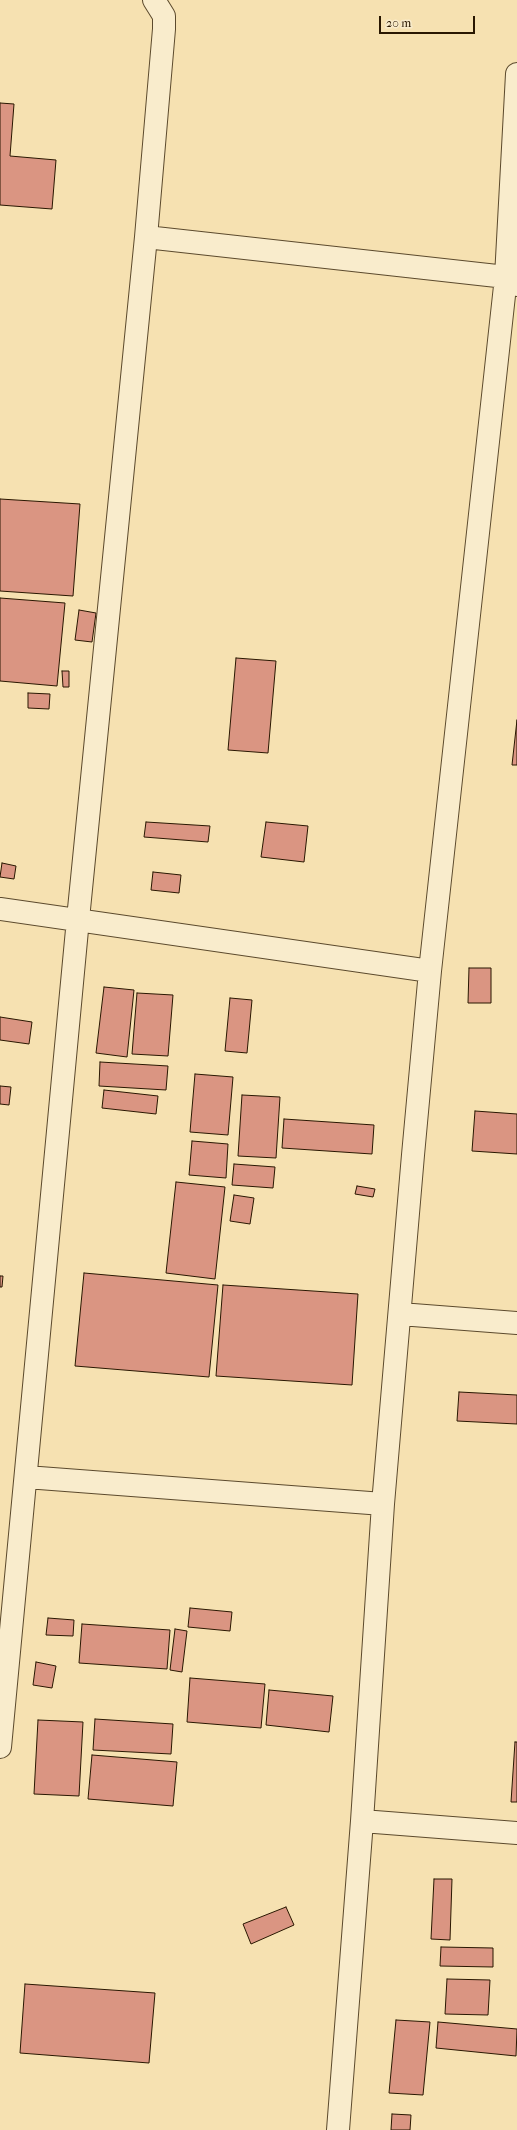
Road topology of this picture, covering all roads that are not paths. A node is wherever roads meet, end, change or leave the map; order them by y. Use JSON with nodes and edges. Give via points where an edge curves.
{"nodes":[{"id":1,"x":154,"y":0,"type":"edge"},
{"id":2,"x":517,"y":74,"type":"edge"},
{"id":3,"x":146,"y":237,"type":"junction"},
{"id":4,"x":511,"y":281,"type":"edge"},
{"id":5,"x":0,"y":908,"type":"edge"},
{"id":6,"x":78,"y":919,"type":"junction"},
{"id":7,"x":430,"y":970,"type":"junction"},
{"id":8,"x":400,"y":1314,"type":"junction"},
{"id":9,"x":517,"y":1323,"type":"edge"},
{"id":10,"x":26,"y":1477,"type":"junction"},
{"id":11,"x":383,"y":1504,"type":"junction"},
{"id":12,"x":0,"y":1748,"type":"edge"},
{"id":13,"x":362,"y":1821,"type":"junction"},
{"id":14,"x":517,"y":1833,"type":"edge"},
{"id":15,"x":338,"y":2130,"type":"edge"}],
"edges":[{"from":1,"to":3,"type":"street","via":[[164,16],[164,29]]},
{"from":2,"to":4,"type":"street"},
{"from":3,"to":4,"type":"street"},
{"from":3,"to":6,"type":"street"},
{"from":4,"to":7,"type":"street"},
{"from":5,"to":6,"type":"street"},
{"from":6,"to":7,"type":"street"},
{"from":6,"to":10,"type":"street"},
{"from":7,"to":8,"type":"street"},
{"from":8,"to":9,"type":"street"},
{"from":8,"to":11,"type":"street"},
{"from":10,"to":11,"type":"street"},
{"from":10,"to":12,"type":"street"},
{"from":11,"to":13,"type":"street"},
{"from":13,"to":14,"type":"street"},
{"from":13,"to":15,"type":"street"}]}
